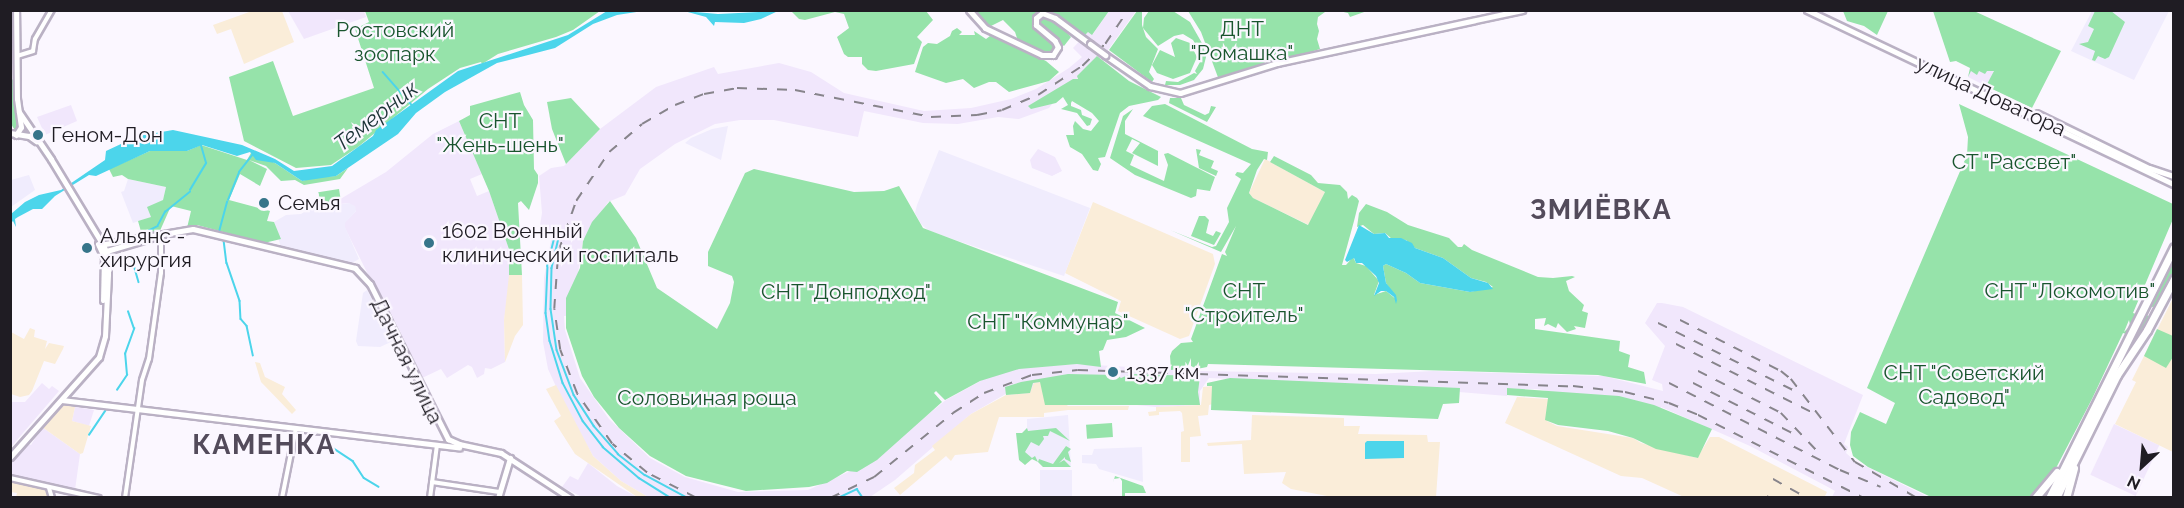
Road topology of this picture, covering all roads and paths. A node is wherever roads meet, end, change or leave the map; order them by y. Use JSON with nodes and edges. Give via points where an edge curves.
{"nodes":[{"id":1,"x":16,"y":10,"type":"edge"},
{"id":2,"x":52,"y":10,"type":"edge"},
{"id":3,"x":969,"y":10,"type":"edge"},
{"id":4,"x":1522,"y":10,"type":"edge"},
{"id":5,"x":1807,"y":10,"type":"edge"},
{"id":6,"x":1815,"y":10,"type":"edge"},
{"id":7,"x":17,"y":56,"type":"junction"},
{"id":8,"x":10,"y":75,"type":"edge"},
{"id":9,"x":17,"y":80,"type":"junction"},
{"id":10,"x":19,"y":112,"type":"junction"},
{"id":11,"x":13,"y":134,"type":"edge"},
{"id":12,"x":36,"y":139,"type":"junction"},
{"id":13,"x":2174,"y":176,"type":"edge"},
{"id":14,"x":2174,"y":184,"type":"edge"},
{"id":15,"x":161,"y":234,"type":"junction"},
{"id":16,"x":130,"y":240,"type":"junction"},
{"id":17,"x":121,"y":247,"type":"junction"},
{"id":18,"x":2174,"y":247,"type":"edge"},
{"id":19,"x":102,"y":248,"type":"junction"},
{"id":20,"x":2174,"y":279,"type":"edge"},
{"id":21,"x":2146,"y":303,"type":"junction"},
{"id":22,"x":2158,"y":309,"type":"junction"},
{"id":23,"x":2141,"y":312,"type":"junction"},
{"id":24,"x":2154,"y":318,"type":"junction"},
{"id":25,"x":72,"y":387,"type":"junction"},
{"id":26,"x":62,"y":400,"type":"junction"},
{"id":27,"x":81,"y":401,"type":"junction"},
{"id":28,"x":138,"y":408,"type":"junction"},
{"id":29,"x":296,"y":428,"type":"junction"},
{"id":30,"x":442,"y":431,"type":"junction"},
{"id":31,"x":438,"y":444,"type":"junction"},
{"id":32,"x":2076,"y":449,"type":"junction"},
{"id":33,"x":10,"y":452,"type":"edge"},
{"id":34,"x":10,"y":457,"type":"edge"},
{"id":35,"x":509,"y":459,"type":"junction"},
{"id":36,"x":10,"y":478,"type":"edge"},
{"id":37,"x":432,"y":482,"type":"junction"},
{"id":38,"x":49,"y":487,"type":"junction"},
{"id":39,"x":550,"y":488,"type":"junction"},
{"id":40,"x":498,"y":495,"type":"edge"},
{"id":41,"x":52,"y":498,"type":"edge"},
{"id":42,"x":99,"y":498,"type":"edge"},
{"id":43,"x":125,"y":498,"type":"edge"},
{"id":44,"x":282,"y":498,"type":"edge"},
{"id":45,"x":430,"y":498,"type":"edge"},
{"id":46,"x":565,"y":498,"type":"edge"},
{"id":47,"x":570,"y":498,"type":"edge"},
{"id":48,"x":2035,"y":498,"type":"edge"},
{"id":49,"x":2049,"y":498,"type":"edge"},
{"id":50,"x":2056,"y":498,"type":"edge"},
{"id":51,"x":2066,"y":498,"type":"edge"}],
"edges":[{"from":1,"to":7,"type":"main road"},
{"from":2,"to":7,"type":"street","via":[[35,39],[33,51]]},
{"from":3,"to":4,"type":"main road","bridge":true,"via":[[985,28],[1041,55],[1053,56],[1058,47],[1036,25],[1036,18],[1042,13],[1055,18],[1150,86],[1180,93],[1277,63]]},
{"from":5,"to":14,"type":"main road","name":"улица Доватора"},
{"from":6,"to":13,"type":"main road","name":"улица Доватора","via":[[2149,168]]},
{"from":7,"to":9,"type":"main road"},
{"from":8,"to":9,"type":"main road"},
{"from":9,"to":10,"type":"main road"},
{"from":10,"to":11,"type":"main road","via":[[21,129]]},
{"from":10,"to":12,"type":"main road"},
{"from":11,"to":12,"type":"main road"},
{"from":12,"to":19,"type":"main road"},
{"from":15,"to":16,"type":"main road"},
{"from":15,"to":17,"type":"main road"},
{"from":15,"to":28,"type":"street","via":[[161,273]]},
{"from":15,"to":30,"type":"main road","name":"Дачная улица","via":[[201,230],[360,272],[370,284]]},
{"from":16,"to":17,"type":"main road"},
{"from":16,"to":19,"type":"main road"},
{"from":17,"to":19,"type":"main road"},
{"from":18,"to":21,"type":"highway"},
{"from":19,"to":25,"type":"main road","via":[[102,341],[94,359]]},
{"from":20,"to":22,"type":"highway"},
{"from":21,"to":22,"type":"highway","via":[[2150,309]]},
{"from":21,"to":23,"type":"highway"},
{"from":22,"to":24,"type":"highway"},
{"from":23,"to":24,"type":"highway"},
{"from":23,"to":32,"type":"highway"},
{"from":24,"to":32,"type":"highway"},
{"from":25,"to":26,"type":"main road"},
{"from":25,"to":27,"type":"main road","via":[[75,398]]},
{"from":25,"to":33,"type":"main road"},
{"from":26,"to":27,"type":"main road"},
{"from":26,"to":34,"type":"main road"},
{"from":27,"to":28,"type":"main road"},
{"from":28,"to":29,"type":"main road"},
{"from":28,"to":43,"type":"street"},
{"from":29,"to":31,"type":"main road"},
{"from":29,"to":44,"type":"street"},
{"from":30,"to":31,"type":"main road"},
{"from":30,"to":35,"type":"main road","name":"Дачная улица","via":[[459,444],[489,449]]},
{"from":31,"to":35,"type":"main road"},
{"from":31,"to":37,"type":"street"},
{"from":32,"to":48,"type":"highway"},
{"from":32,"to":49,"type":"highway"},
{"from":32,"to":50,"type":"highway"},
{"from":32,"to":51,"type":"highway"},
{"from":35,"to":39,"type":"main road"},
{"from":35,"to":40,"type":"main road"},
{"from":36,"to":38,"type":"street"},
{"from":37,"to":40,"type":"street"},
{"from":37,"to":45,"type":"street"},
{"from":38,"to":41,"type":"street"},
{"from":38,"to":42,"type":"street"},
{"from":39,"to":46,"type":"main road"},
{"from":39,"to":47,"type":"main road"}]}
